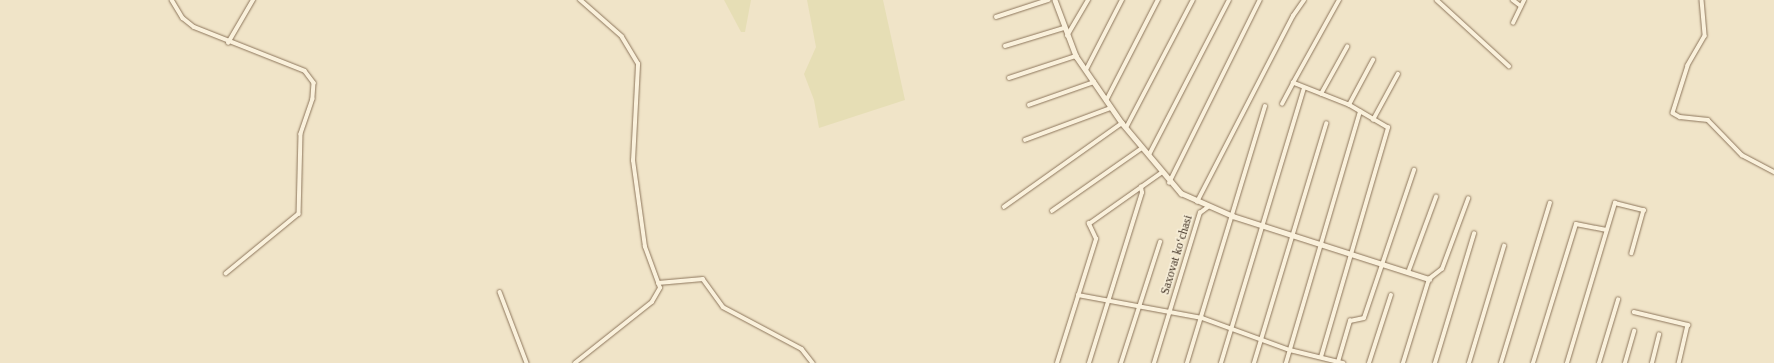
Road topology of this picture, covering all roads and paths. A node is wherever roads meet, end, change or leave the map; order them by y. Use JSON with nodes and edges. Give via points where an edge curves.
{"nodes":[{"id":1,"x":172,"y":0,"type":"edge"},
{"id":2,"x":253,"y":0,"type":"edge"},
{"id":3,"x":580,"y":0,"type":"edge"},
{"id":4,"x":1048,"y":0,"type":"edge"},
{"id":5,"x":1055,"y":0,"type":"edge"},
{"id":6,"x":1088,"y":0,"type":"edge"},
{"id":7,"x":1122,"y":0,"type":"edge"},
{"id":8,"x":1158,"y":0,"type":"edge"},
{"id":9,"x":1193,"y":0,"type":"edge"},
{"id":10,"x":1229,"y":0,"type":"edge"},
{"id":11,"x":1260,"y":0,"type":"edge"},
{"id":12,"x":1304,"y":0,"type":"edge"},
{"id":13,"x":1339,"y":0,"type":"edge"},
{"id":14,"x":1437,"y":0,"type":"edge"},
{"id":15,"x":1513,"y":0,"type":"edge"},
{"id":16,"x":1524,"y":0,"type":"edge"},
{"id":17,"x":1702,"y":0,"type":"edge"},
{"id":18,"x":1521,"y":6,"type":"junction"},
{"id":19,"x":996,"y":17,"type":"dead end"},
{"id":20,"x":1513,"y":23,"type":"dead end"},
{"id":21,"x":1064,"y":28,"type":"junction"},
{"id":22,"x":1067,"y":36,"type":"junction"},
{"id":23,"x":228,"y":43,"type":"junction"},
{"id":24,"x":1005,"y":46,"type":"dead end"},
{"id":25,"x":1347,"y":47,"type":"dead end"},
{"id":26,"x":1076,"y":56,"type":"junction"},
{"id":27,"x":1373,"y":60,"type":"dead end"},
{"id":28,"x":1509,"y":66,"type":"dead end"},
{"id":29,"x":1086,"y":70,"type":"junction"},
{"id":30,"x":1398,"y":74,"type":"dead end"},
{"id":31,"x":1009,"y":78,"type":"dead end"},
{"id":32,"x":1094,"y":82,"type":"junction"},
{"id":33,"x":1293,"y":83,"type":"junction"},
{"id":34,"x":1304,"y":88,"type":"junction"},
{"id":35,"x":1321,"y":94,"type":"junction"},
{"id":36,"x":1106,"y":101,"type":"junction"},
{"id":37,"x":1282,"y":104,"type":"dead end"},
{"id":38,"x":1029,"y":105,"type":"dead end"},
{"id":39,"x":1349,"y":105,"type":"junction"},
{"id":40,"x":1265,"y":107,"type":"dead end"},
{"id":41,"x":1111,"y":108,"type":"junction"},
{"id":42,"x":1360,"y":112,"type":"junction"},
{"id":43,"x":1374,"y":120,"type":"junction"},
{"id":44,"x":1122,"y":123,"type":"junction"},
{"id":45,"x":1326,"y":124,"type":"dead end"},
{"id":46,"x":1126,"y":128,"type":"junction"},
{"id":47,"x":1024,"y":140,"type":"dead end"},
{"id":48,"x":1142,"y":148,"type":"junction"},
{"id":49,"x":1148,"y":156,"type":"junction"},
{"id":50,"x":1414,"y":170,"type":"dead end"},
{"id":51,"x":1774,"y":172,"type":"edge"},
{"id":52,"x":1161,"y":173,"type":"junction"},
{"id":53,"x":1169,"y":183,"type":"junction"},
{"id":54,"x":1141,"y":187,"type":"junction"},
{"id":55,"x":1436,"y":197,"type":"dead end"},
{"id":56,"x":1468,"y":198,"type":"dead end"},
{"id":57,"x":1198,"y":202,"type":"junction"},
{"id":58,"x":1550,"y":203,"type":"dead end"},
{"id":59,"x":1004,"y":207,"type":"dead end"},
{"id":60,"x":1208,"y":207,"type":"junction"},
{"id":61,"x":1052,"y":211,"type":"dead end"},
{"id":62,"x":1233,"y":216,"type":"junction"},
{"id":63,"x":1262,"y":225,"type":"junction"},
{"id":64,"x":1606,"y":230,"type":"junction"},
{"id":65,"x":1292,"y":234,"type":"junction"},
{"id":66,"x":1474,"y":234,"type":"dead end"},
{"id":67,"x":1160,"y":242,"type":"dead end"},
{"id":68,"x":1322,"y":243,"type":"junction"},
{"id":69,"x":1504,"y":246,"type":"dead end"},
{"id":70,"x":1352,"y":251,"type":"junction"},
{"id":71,"x":1632,"y":253,"type":"dead end"},
{"id":72,"x":1381,"y":261,"type":"junction"},
{"id":73,"x":1409,"y":270,"type":"junction"},
{"id":74,"x":226,"y":274,"type":"dead end"},
{"id":75,"x":1429,"y":279,"type":"junction"},
{"id":76,"x":658,"y":283,"type":"junction"},
{"id":77,"x":500,"y":292,"type":"dead end"},
{"id":78,"x":1078,"y":295,"type":"junction"},
{"id":79,"x":1391,"y":295,"type":"dead end"},
{"id":80,"x":1618,"y":300,"type":"dead end"},
{"id":81,"x":1109,"y":301,"type":"junction"},
{"id":82,"x":1139,"y":308,"type":"junction"},
{"id":83,"x":1170,"y":312,"type":"junction"},
{"id":84,"x":1634,"y":312,"type":"dead end"},
{"id":85,"x":1202,"y":318,"type":"junction"},
{"id":86,"x":1231,"y":329,"type":"junction"},
{"id":87,"x":1634,"y":331,"type":"dead end"},
{"id":88,"x":1660,"y":335,"type":"dead end"},
{"id":89,"x":1261,"y":340,"type":"junction"},
{"id":90,"x":1290,"y":350,"type":"junction"},
{"id":91,"x":1321,"y":358,"type":"junction"},
{"id":92,"x":1338,"y":362,"type":"junction"},
{"id":93,"x":527,"y":363,"type":"edge"},
{"id":94,"x":575,"y":363,"type":"edge"},
{"id":95,"x":813,"y":363,"type":"edge"},
{"id":96,"x":1057,"y":363,"type":"edge"},
{"id":97,"x":1089,"y":363,"type":"edge"},
{"id":98,"x":1121,"y":363,"type":"edge"},
{"id":99,"x":1154,"y":363,"type":"edge"},
{"id":100,"x":1187,"y":363,"type":"edge"},
{"id":101,"x":1221,"y":363,"type":"edge"},
{"id":102,"x":1254,"y":363,"type":"edge"},
{"id":103,"x":1286,"y":363,"type":"edge"},
{"id":104,"x":1343,"y":363,"type":"edge"},
{"id":105,"x":1369,"y":363,"type":"edge"},
{"id":106,"x":1403,"y":363,"type":"edge"},
{"id":107,"x":1435,"y":363,"type":"edge"},
{"id":108,"x":1469,"y":363,"type":"edge"},
{"id":109,"x":1501,"y":363,"type":"edge"},
{"id":110,"x":1533,"y":363,"type":"edge"},
{"id":111,"x":1567,"y":363,"type":"edge"},
{"id":112,"x":1599,"y":363,"type":"edge"},
{"id":113,"x":1625,"y":363,"type":"edge"},
{"id":114,"x":1652,"y":363,"type":"edge"},
{"id":115,"x":1679,"y":363,"type":"edge"}],
"edges":[{"from":1,"to":23,"type":"street","via":[[183,18],[194,27]]},
{"from":2,"to":23,"type":"street"},
{"from":3,"to":76,"type":"street","via":[[622,37],[638,64],[633,161],[639,222]]},
{"from":4,"to":19,"type":"street"},
{"from":5,"to":21,"type":"street"},
{"from":6,"to":22,"type":"street"},
{"from":7,"to":29,"type":"street"},
{"from":8,"to":36,"type":"street"},
{"from":9,"to":46,"type":"street"},
{"from":10,"to":49,"type":"street"},
{"from":11,"to":53,"type":"street"},
{"from":12,"to":57,"type":"street","via":[[1293,16]]},
{"from":13,"to":33,"type":"street"},
{"from":14,"to":28,"type":"street"},
{"from":15,"to":18,"type":"street"},
{"from":16,"to":18,"type":"street"},
{"from":17,"to":51,"type":"street","via":[[1705,36],[1688,66],[1674,113],[1680,117],[1708,120],[1742,155]]},
{"from":18,"to":20,"type":"street"},
{"from":21,"to":22,"type":"street"},
{"from":21,"to":24,"type":"street"},
{"from":22,"to":26,"type":"street"},
{"from":23,"to":74,"type":"street","via":[[305,71],[314,83],[313,99],[301,134],[299,214]]},
{"from":25,"to":35,"type":"street"},
{"from":26,"to":29,"type":"street"},
{"from":26,"to":31,"type":"street"},
{"from":27,"to":39,"type":"street"},
{"from":29,"to":32,"type":"street"},
{"from":30,"to":43,"type":"street"},
{"from":32,"to":36,"type":"street"},
{"from":32,"to":38,"type":"street"},
{"from":33,"to":34,"type":"street"},
{"from":33,"to":37,"type":"street"},
{"from":34,"to":35,"type":"street"},
{"from":34,"to":63,"type":"street"},
{"from":35,"to":39,"type":"street"},
{"from":36,"to":41,"type":"street"},
{"from":39,"to":42,"type":"street"},
{"from":40,"to":62,"type":"street"},
{"from":41,"to":44,"type":"street"},
{"from":41,"to":47,"type":"street"},
{"from":42,"to":43,"type":"street"},
{"from":42,"to":68,"type":"street"},
{"from":43,"to":70,"type":"street","via":[[1388,128]]},
{"from":44,"to":46,"type":"street"},
{"from":44,"to":59,"type":"street"},
{"from":45,"to":65,"type":"street"},
{"from":46,"to":48,"type":"street"},
{"from":48,"to":49,"type":"street"},
{"from":48,"to":61,"type":"street"},
{"from":49,"to":52,"type":"street"},
{"from":50,"to":72,"type":"street"},
{"from":52,"to":53,"type":"street"},
{"from":52,"to":54,"type":"street"},
{"from":53,"to":57,"type":"street"},
{"from":54,"to":78,"type":"street","via":[[1089,224],[1096,239]]},
{"from":54,"to":81,"type":"street","via":[[1142,193]]},
{"from":55,"to":73,"type":"street"},
{"from":56,"to":75,"type":"street","via":[[1442,269]]},
{"from":57,"to":60,"type":"street"},
{"from":58,"to":109,"type":"street"},
{"from":60,"to":62,"type":"street"},
{"from":60,"to":83,"type":"street","name":"Saxovat koʻchasi","via":[[1200,214]]},
{"from":62,"to":63,"type":"street"},
{"from":62,"to":85,"type":"street"},
{"from":63,"to":65,"type":"street"},
{"from":63,"to":86,"type":"street"},
{"from":64,"to":71,"type":"street","via":[[1615,203],[1644,210]]},
{"from":64,"to":110,"type":"street","via":[[1576,224]]},
{"from":64,"to":111,"type":"street"},
{"from":65,"to":68,"type":"street"},
{"from":65,"to":89,"type":"street"},
{"from":66,"to":107,"type":"street"},
{"from":67,"to":82,"type":"street"},
{"from":68,"to":70,"type":"street"},
{"from":68,"to":90,"type":"street"},
{"from":69,"to":108,"type":"street"},
{"from":70,"to":72,"type":"street"},
{"from":70,"to":91,"type":"street"},
{"from":72,"to":73,"type":"street"},
{"from":72,"to":92,"type":"street","via":[[1364,318],[1350,321]]},
{"from":73,"to":75,"type":"street"},
{"from":75,"to":106,"type":"street"},
{"from":76,"to":94,"type":"street","via":[[659,293],[652,302]]},
{"from":76,"to":95,"type":"street","via":[[703,278],[723,307],[802,349]]},
{"from":77,"to":93,"type":"street"},
{"from":78,"to":81,"type":"street"},
{"from":78,"to":96,"type":"street"},
{"from":79,"to":105,"type":"street"},
{"from":80,"to":112,"type":"street"},
{"from":81,"to":82,"type":"street"},
{"from":81,"to":97,"type":"street"},
{"from":82,"to":83,"type":"street"},
{"from":82,"to":98,"type":"street"},
{"from":83,"to":85,"type":"street"},
{"from":83,"to":99,"type":"street","name":"Saxovat koʻchasi"},
{"from":84,"to":115,"type":"street","via":[[1688,325]]},
{"from":85,"to":86,"type":"street"},
{"from":85,"to":100,"type":"street"},
{"from":86,"to":89,"type":"street"},
{"from":86,"to":101,"type":"street"},
{"from":87,"to":113,"type":"street"},
{"from":88,"to":114,"type":"street"},
{"from":89,"to":90,"type":"street"},
{"from":89,"to":102,"type":"street"},
{"from":90,"to":91,"type":"street"},
{"from":90,"to":103,"type":"street"},
{"from":91,"to":92,"type":"street"},
{"from":92,"to":104,"type":"street"}]}
